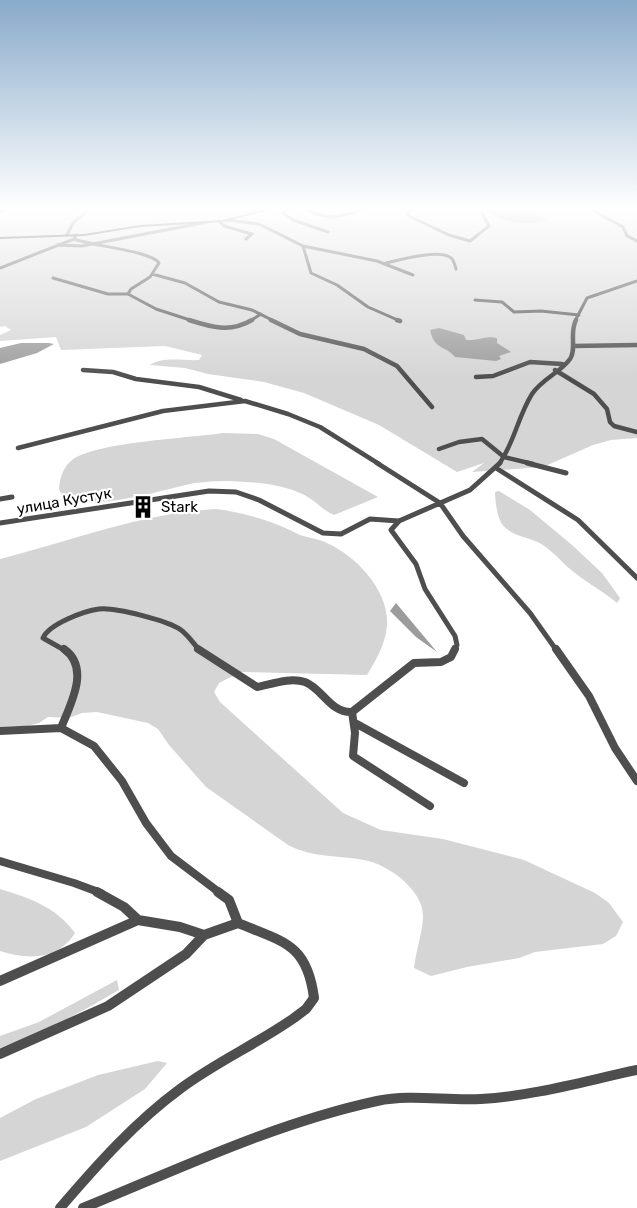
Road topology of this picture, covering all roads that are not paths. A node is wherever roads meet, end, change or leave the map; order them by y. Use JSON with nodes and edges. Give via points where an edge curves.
{"nodes":[{"id":1,"x":157,"y":266,"type":"edge"},
{"id":2,"x":309,"y":266,"type":"edge"},
{"id":3,"x":394,"y":266,"type":"edge"},
{"id":4,"x":152,"y":274,"type":"junction"},
{"id":5,"x":412,"y":274,"type":"dead end"},
{"id":6,"x":53,"y":278,"type":"dead end"},
{"id":7,"x":637,"y":280,"type":"edge"},
{"id":8,"x":128,"y":294,"type":"junction"},
{"id":9,"x":475,"y":300,"type":"dead end"},
{"id":10,"x":261,"y":314,"type":"junction"},
{"id":11,"x":579,"y":315,"type":"junction"},
{"id":12,"x":400,"y":321,"type":"dead end"},
{"id":13,"x":637,"y":345,"type":"edge"},
{"id":14,"x":573,"y":346,"type":"junction"},
{"id":15,"x":562,"y":364,"type":"junction"},
{"id":16,"x":83,"y":370,"type":"dead end"},
{"id":17,"x":555,"y":370,"type":"junction"},
{"id":18,"x":476,"y":377,"type":"dead end"},
{"id":19,"x":244,"y":401,"type":"junction"},
{"id":20,"x":432,"y":407,"type":"dead end"},
{"id":21,"x":637,"y":432,"type":"edge"},
{"id":22,"x":18,"y":448,"type":"dead end"},
{"id":23,"x":439,"y":449,"type":"dead end"},
{"id":24,"x":504,"y":457,"type":"junction"},
{"id":25,"x":496,"y":468,"type":"junction"},
{"id":26,"x":566,"y":473,"type":"dead end"},
{"id":27,"x":12,"y":497,"type":"dead end"},
{"id":28,"x":0,"y":499,"type":"edge"},
{"id":29,"x":440,"y":503,"type":"junction"},
{"id":30,"x":399,"y":521,"type":"junction"},
{"id":31,"x":0,"y":523,"type":"edge"},
{"id":32,"x":637,"y":578,"type":"edge"},
{"id":33,"x":352,"y":712,"type":"junction"},
{"id":34,"x":355,"y":723,"type":"junction"},
{"id":35,"x":60,"y":728,"type":"junction"},
{"id":36,"x":0,"y":731,"type":"edge"},
{"id":37,"x":637,"y":782,"type":"edge"},
{"id":38,"x":464,"y":783,"type":"dead end"},
{"id":39,"x":429,"y":806,"type":"dead end"},
{"id":40,"x":0,"y":861,"type":"edge"},
{"id":41,"x":138,"y":920,"type":"junction"},
{"id":42,"x":238,"y":923,"type":"junction"},
{"id":43,"x":204,"y":935,"type":"junction"},
{"id":44,"x":0,"y":981,"type":"edge"},
{"id":45,"x":0,"y":1054,"type":"edge"},
{"id":46,"x":637,"y":1070,"type":"edge"},
{"id":47,"x":60,"y":1208,"type":"edge"},
{"id":48,"x":83,"y":1208,"type":"edge"}],
"edges":[{"from":1,"to":4,"type":"street"},
{"from":2,"to":12,"type":"street","via":[[311,273]]},
{"from":3,"to":5,"type":"street"},
{"from":4,"to":8,"type":"street"},
{"from":4,"to":10,"type":"street","via":[[185,283],[219,302]]},
{"from":6,"to":8,"type":"street","via":[[108,294]]},
{"from":7,"to":11,"type":"street","name":"улица Кустук","via":[[587,298]]},
{"from":8,"to":10,"type":"street","via":[[156,309],[218,329],[244,324]]},
{"from":9,"to":11,"type":"street","via":[[502,302],[514,312],[541,310]]},
{"from":10,"to":20,"type":"street","via":[[300,334],[364,349],[390,362]]},
{"from":11,"to":14,"type":"street","name":"улица Кустук","via":[[571,329]]},
{"from":13,"to":14,"type":"street"},
{"from":14,"to":15,"type":"street","name":"улица Кустук","via":[[570,359]]},
{"from":15,"to":17,"type":"street","name":"улица Кустук"},
{"from":15,"to":18,"type":"street","via":[[530,362],[493,376]]},
{"from":16,"to":19,"type":"street","via":[[199,387]]},
{"from":17,"to":21,"type":"street","via":[[594,394],[607,409],[614,426]]},
{"from":17,"to":24,"type":"street","name":"улица Кустук","via":[[533,392]]},
{"from":19,"to":22,"type":"street","via":[[163,411]]},
{"from":19,"to":29,"type":"street","via":[[320,428]]},
{"from":23,"to":24,"type":"street","via":[[477,438]]},
{"from":24,"to":25,"type":"street","name":"улица Кустук"},
{"from":24,"to":26,"type":"street"},
{"from":25,"to":29,"type":"street","name":"улица Кустук","via":[[470,489]]},
{"from":25,"to":32,"type":"street","via":[[578,520]]},
{"from":27,"to":28,"type":"street"},
{"from":29,"to":30,"type":"street","name":"улица Кустук"},
{"from":29,"to":37,"type":"street","via":[[463,536],[531,613],[589,696]]},
{"from":30,"to":31,"type":"street","name":"улица Кустук","via":[[370,519],[341,534],[323,533],[259,500],[236,492],[209,491]]},
{"from":30,"to":33,"type":"street","via":[[391,530],[416,564],[424,589],[458,645],[451,657],[441,663],[414,663]]},
{"from":33,"to":34,"type":"street"},
{"from":33,"to":35,"type":"street","via":[[342,712],[307,682],[257,687],[200,651],[180,628],[98,609],[63,621],[46,631],[43,638],[74,657],[74,697]]},
{"from":34,"to":38,"type":"street"},
{"from":34,"to":39,"type":"street","via":[[352,756]]},
{"from":35,"to":36,"type":"street"},
{"from":35,"to":42,"type":"street","via":[[94,746],[171,856],[229,900]]},
{"from":40,"to":41,"type":"street","via":[[84,887],[127,908]]},
{"from":41,"to":43,"type":"street"},
{"from":41,"to":44,"type":"street"},
{"from":42,"to":43,"type":"street"},
{"from":42,"to":47,"type":"street","via":[[292,946],[306,965],[314,998],[298,1016],[159,1105],[123,1136]]},
{"from":43,"to":45,"type":"street","via":[[186,954],[108,1006]]},
{"from":46,"to":48,"type":"street","via":[[531,1094],[380,1100],[324,1113]]}]}
